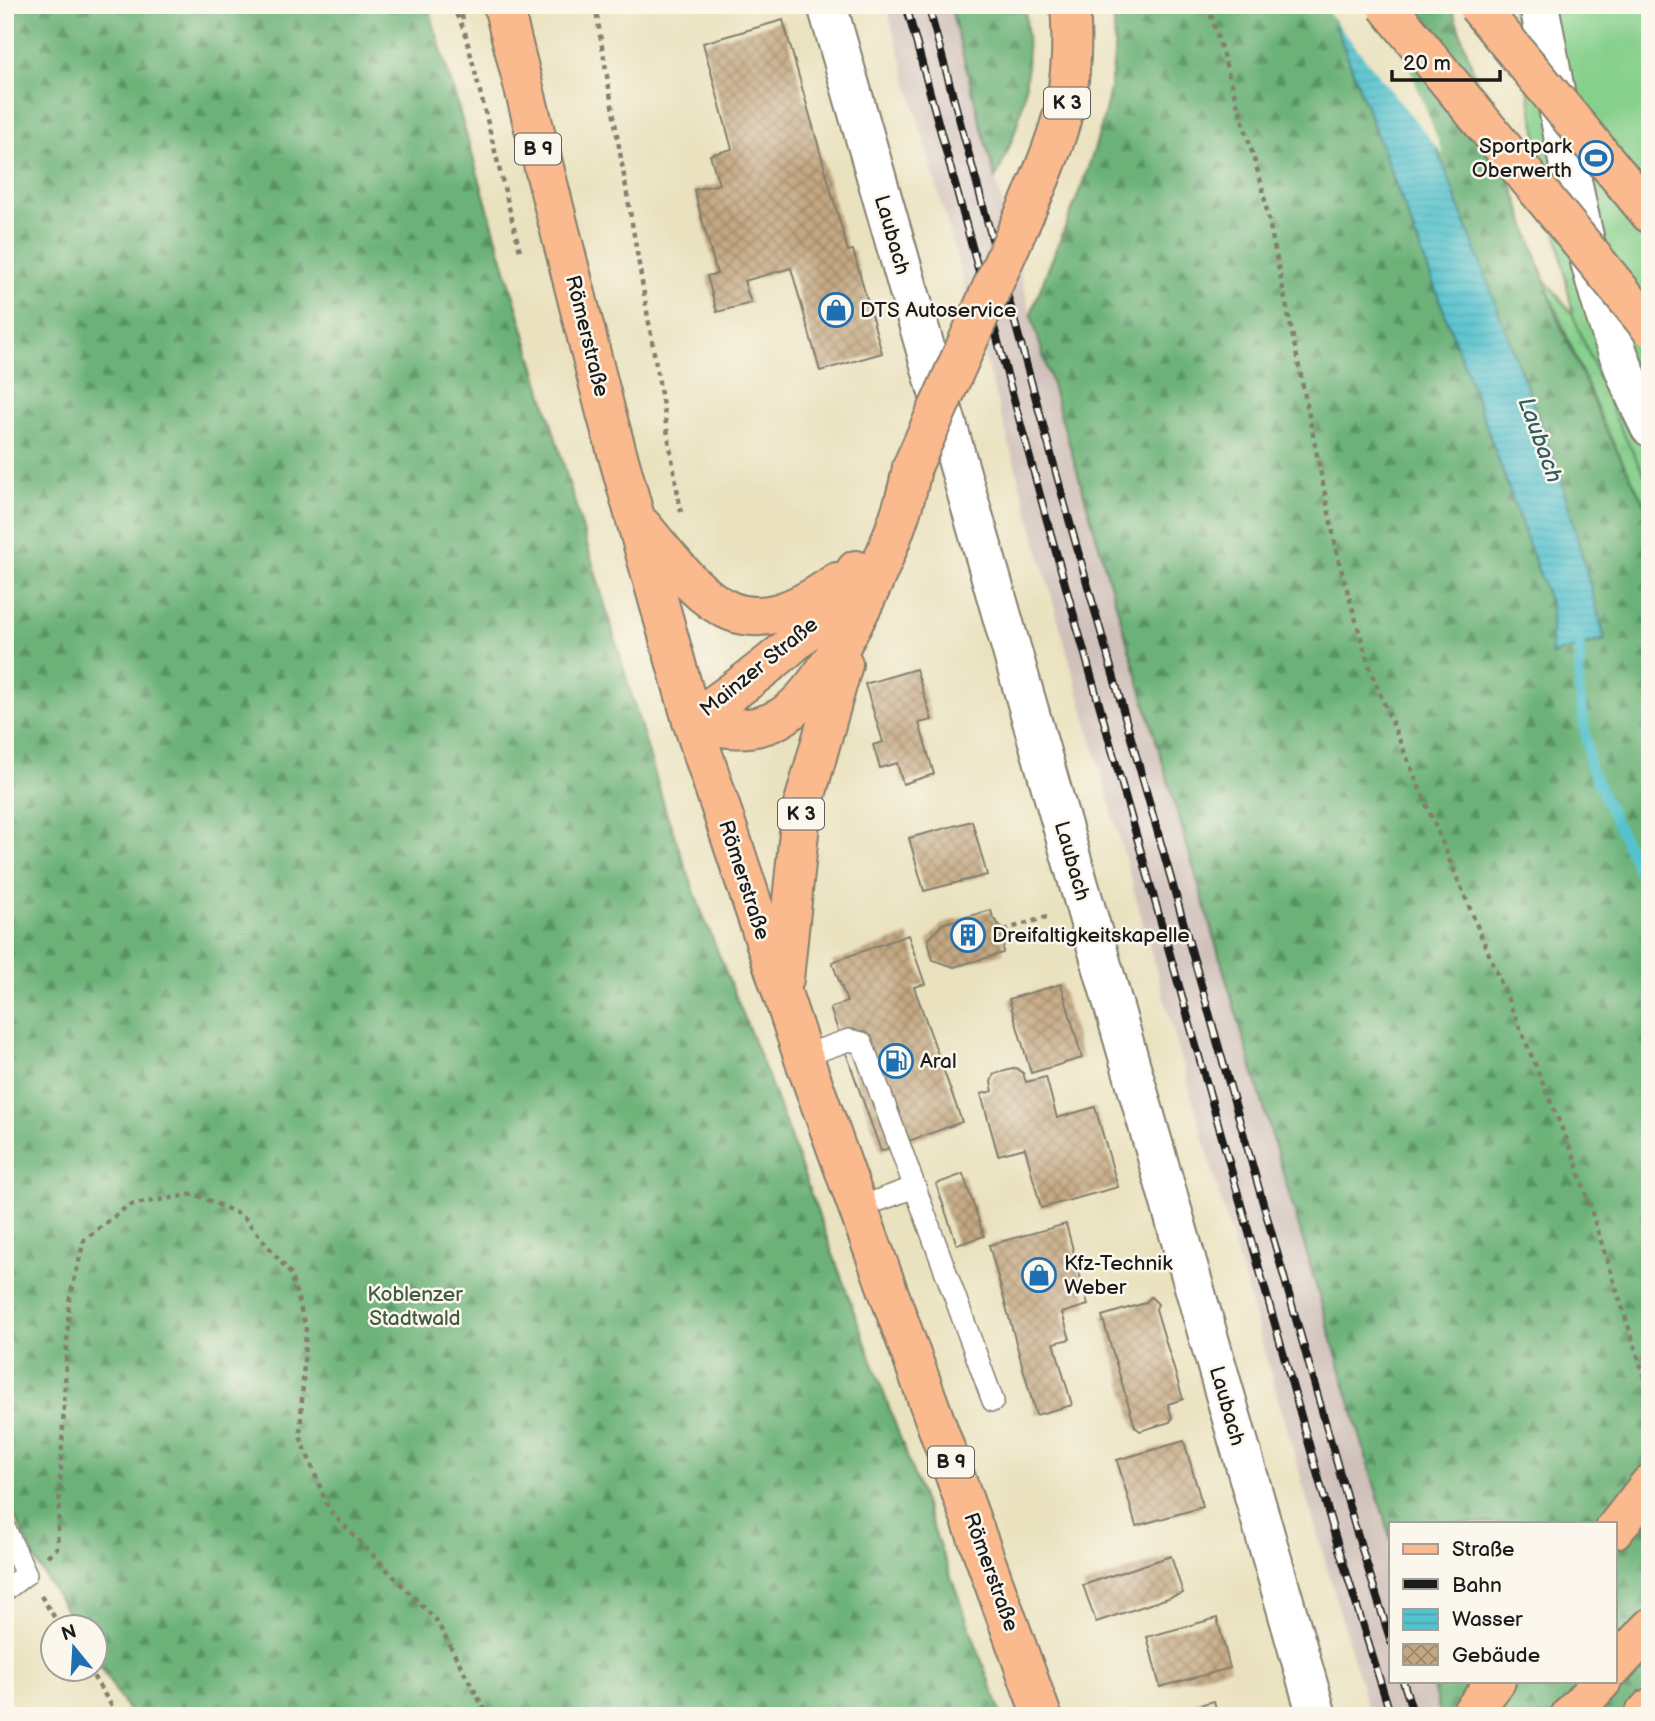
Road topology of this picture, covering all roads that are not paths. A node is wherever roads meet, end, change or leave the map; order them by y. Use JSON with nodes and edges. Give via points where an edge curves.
{"nodes":[{"id":1,"x":827,"y":5,"type":"edge"},
{"id":2,"x":1070,"y":5,"type":"edge"},
{"id":3,"x":1386,"y":5,"type":"edge"},
{"id":4,"x":1477,"y":5,"type":"edge"},
{"id":5,"x":1539,"y":5,"type":"edge"},
{"id":6,"x":506,"y":12,"type":"edge"},
{"id":7,"x":1650,"y":214,"type":"edge"},
{"id":8,"x":1650,"y":327,"type":"edge"},
{"id":9,"x":1650,"y":427,"type":"edge"},
{"id":10,"x":912,"y":467,"type":"junction"},
{"id":11,"x":633,"y":516,"type":"junction"},
{"id":12,"x":858,"y":566,"type":"junction"},
{"id":13,"x":844,"y":639,"type":"junction"},
{"id":14,"x":692,"y":721,"type":"junction"},
{"id":15,"x":782,"y":995,"type":"junction"},
{"id":16,"x":803,"y":1056,"type":"junction"},
{"id":17,"x":915,"y":1187,"type":"junction"},
{"id":18,"x":858,"y":1208,"type":"junction"},
{"id":19,"x":992,"y":1401,"type":"dead end"},
{"id":20,"x":1650,"y":1484,"type":"edge"},
{"id":21,"x":1616,"y":1528,"type":"edge"},
{"id":22,"x":5,"y":1529,"type":"edge"},
{"id":23,"x":5,"y":1590,"type":"edge"},
{"id":24,"x":1650,"y":1628,"type":"edge"},
{"id":25,"x":1616,"y":1666,"type":"edge"},
{"id":26,"x":1495,"y":1682,"type":"edge"},
{"id":27,"x":1601,"y":1682,"type":"edge"},
{"id":28,"x":1650,"y":1707,"type":"edge"},
{"id":29,"x":1042,"y":1716,"type":"edge"},
{"id":30,"x":1317,"y":1716,"type":"edge"},
{"id":31,"x":1469,"y":1716,"type":"edge"},
{"id":32,"x":1570,"y":1716,"type":"edge"},
{"id":33,"x":1643,"y":1716,"type":"edge"}],
"edges":[{"from":1,"to":30,"type":"street","name":"Laubach"},
{"from":2,"to":10,"type":"main road","name":"Mainzer Straße","number":"K 3","bridge":true,"via":[[1070,93],[1056,142]]},
{"from":3,"to":8,"type":"main road","bridge":true},
{"from":4,"to":7,"type":"main road","bridge":true},
{"from":5,"to":9,"type":"street","via":[[1599,303]]},
{"from":6,"to":11,"type":"main road","name":"Römerstraße","number":"B 9"},
{"from":10,"to":12,"type":"main road","name":"Mainzer Straße","number":"K 3","via":[[893,494]]},
{"from":10,"to":13,"type":"main road","name":"Mainzer Straße","number":"K 3","via":[[904,508]]},
{"from":11,"to":12,"type":"main road","number":"K 3","via":[[697,589],[741,615],[775,616],[796,609]]},
{"from":11,"to":14,"type":"main road","name":"Römerstraße"},
{"from":12,"to":14,"type":"main road","name":"Mainzer Straße","number":"K 3","via":[[808,632]]},
{"from":13,"to":14,"type":"main road","name":"Mainzer Straße","number":"K 3","via":[[813,689],[779,719],[746,729]]},
{"from":13,"to":15,"type":"main road","number":"K 3","via":[[838,686],[801,813]]},
{"from":14,"to":15,"type":"main road","name":"Römerstraße"},
{"from":15,"to":16,"type":"main road","name":"Römerstraße","number":"B 9"},
{"from":16,"to":17,"type":"lane","via":[[849,1040],[862,1043]]},
{"from":16,"to":18,"type":"main road","name":"Römerstraße","number":"B 9"},
{"from":17,"to":18,"type":"lane"},
{"from":17,"to":19,"type":"lane"},
{"from":18,"to":29,"type":"main road","name":"Römerstraße","number":"B 9"},
{"from":20,"to":21,"type":"main road"},
{"from":22,"to":23,"type":"lane","via":[[26,1573]]},
{"from":24,"to":25,"type":"main road"},
{"from":26,"to":31,"type":"main road"},
{"from":27,"to":32,"type":"main road"},
{"from":28,"to":33,"type":"main road"}]}
